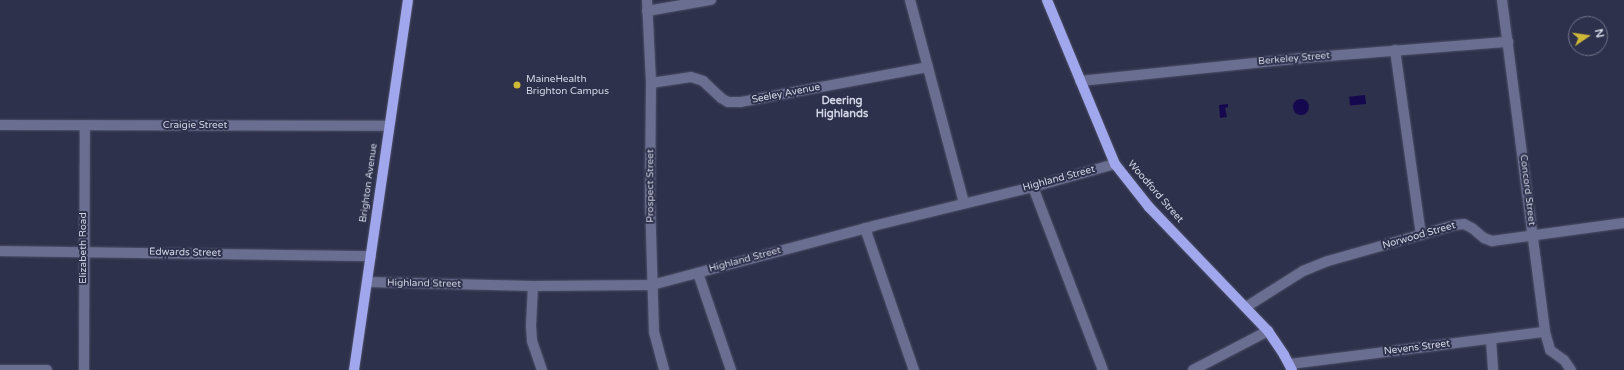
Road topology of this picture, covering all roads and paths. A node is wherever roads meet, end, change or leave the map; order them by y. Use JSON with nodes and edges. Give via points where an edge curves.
{"nodes":[{"id":1,"x":408,"y":0,"type":"edge"},
{"id":2,"x":647,"y":0,"type":"edge"},
{"id":3,"x":711,"y":0,"type":"edge"},
{"id":4,"x":910,"y":0,"type":"edge"},
{"id":5,"x":1047,"y":0,"type":"edge"},
{"id":6,"x":1502,"y":0,"type":"edge"},
{"id":7,"x":647,"y":11,"type":"junction"},
{"id":8,"x":1508,"y":42,"type":"junction"},
{"id":9,"x":1395,"y":50,"type":"junction"},
{"id":10,"x":928,"y":68,"type":"junction"},
{"id":11,"x":1080,"y":81,"type":"junction"},
{"id":12,"x":651,"y":83,"type":"junction"},
{"id":13,"x":0,"y":125,"type":"edge"},
{"id":14,"x":85,"y":126,"type":"junction"},
{"id":15,"x":389,"y":126,"type":"junction"},
{"id":16,"x":1114,"y":164,"type":"junction"},
{"id":17,"x":1033,"y":187,"type":"junction"},
{"id":18,"x":964,"y":203,"type":"junction"},
{"id":19,"x":1624,"y":223,"type":"edge"},
{"id":20,"x":865,"y":228,"type":"junction"},
{"id":21,"x":1421,"y":235,"type":"junction"},
{"id":22,"x":1532,"y":235,"type":"junction"},
{"id":23,"x":0,"y":251,"type":"edge"},
{"id":24,"x":84,"y":252,"type":"junction"},
{"id":25,"x":371,"y":256,"type":"junction"},
{"id":26,"x":698,"y":273,"type":"junction"},
{"id":27,"x":367,"y":282,"type":"junction"},
{"id":28,"x":652,"y":285,"type":"junction"},
{"id":29,"x":533,"y":286,"type":"junction"},
{"id":30,"x":1246,"y":307,"type":"junction"},
{"id":31,"x":1268,"y":331,"type":"junction"},
{"id":32,"x":1545,"y":332,"type":"junction"},
{"id":33,"x":1491,"y":340,"type":"junction"},
{"id":34,"x":1291,"y":367,"type":"edge"},
{"id":35,"x":0,"y":370,"type":"edge"},
{"id":36,"x":47,"y":370,"type":"edge"},
{"id":37,"x":84,"y":370,"type":"edge"},
{"id":38,"x":354,"y":370,"type":"edge"},
{"id":39,"x":542,"y":370,"type":"edge"},
{"id":40,"x":664,"y":370,"type":"edge"},
{"id":41,"x":731,"y":370,"type":"edge"},
{"id":42,"x":914,"y":370,"type":"edge"},
{"id":43,"x":1103,"y":370,"type":"edge"},
{"id":44,"x":1193,"y":370,"type":"edge"},
{"id":45,"x":1493,"y":370,"type":"edge"},
{"id":46,"x":1571,"y":370,"type":"edge"}],
"edges":[{"from":1,"to":15,"type":"main road","name":"Brighton Avenue"},
{"from":2,"to":7,"type":"street","name":"Prospect Street"},
{"from":3,"to":7,"type":"street"},
{"from":4,"to":10,"type":"street"},
{"from":5,"to":11,"type":"main road","name":"Woodford Street"},
{"from":6,"to":8,"type":"street","name":"Concord Street"},
{"from":7,"to":12,"type":"street","name":"Prospect Street"},
{"from":8,"to":9,"type":"street","name":"Berkeley Street"},
{"from":8,"to":22,"type":"street","name":"Concord Street"},
{"from":9,"to":11,"type":"street","name":"Berkeley Street"},
{"from":9,"to":21,"type":"street"},
{"from":10,"to":12,"type":"street","name":"Seeley Avenue","via":[[741,102],[728,102],[703,81],[691,77]]},
{"from":10,"to":18,"type":"street"},
{"from":11,"to":16,"type":"main road","name":"Woodford Street"},
{"from":12,"to":28,"type":"street","name":"Prospect Street"},
{"from":13,"to":14,"type":"street","name":"Craigie Street"},
{"from":14,"to":15,"type":"street","name":"Craigie Street"},
{"from":14,"to":24,"type":"street","name":"Elizabeth Road"},
{"from":15,"to":25,"type":"main road","name":"Brighton Avenue"},
{"from":16,"to":17,"type":"street","name":"Highland Street"},
{"from":16,"to":30,"type":"main road","name":"Woodford Street","via":[[1149,207]]},
{"from":17,"to":18,"type":"street","name":"Highland Street"},
{"from":17,"to":43,"type":"street"},
{"from":18,"to":20,"type":"street","name":"Highland Street"},
{"from":19,"to":22,"type":"street","name":"Norwood Street"},
{"from":20,"to":26,"type":"street","name":"Highland Street"},
{"from":20,"to":42,"type":"street"},
{"from":21,"to":22,"type":"street","name":"Norwood Street","via":[[1464,224],[1492,241]]},
{"from":21,"to":30,"type":"street","name":"Norwood Street","via":[[1328,261],[1303,271]]},
{"from":22,"to":32,"type":"street","name":"Concord Street"},
{"from":23,"to":24,"type":"street","name":"Edwards Street"},
{"from":24,"to":25,"type":"street","name":"Edwards Street"},
{"from":24,"to":37,"type":"street","name":"Elizabeth Road"},
{"from":25,"to":27,"type":"main road","name":"Brighton Avenue"},
{"from":26,"to":28,"type":"street","name":"Highland Street"},
{"from":26,"to":41,"type":"street"},
{"from":27,"to":29,"type":"street","name":"Highland Street"},
{"from":27,"to":38,"type":"main road","name":"Brighton Avenue"},
{"from":28,"to":29,"type":"street","name":"Highland Street"},
{"from":28,"to":40,"type":"street","name":"Prospect Street","via":[[654,332]]},
{"from":29,"to":39,"type":"street","via":[[532,341]]},
{"from":30,"to":31,"type":"main road","name":"Woodford Street"},
{"from":31,"to":34,"type":"main road","name":"Woodford Street"},
{"from":31,"to":44,"type":"street"},
{"from":32,"to":33,"type":"street","name":"Nevens Street"},
{"from":32,"to":46,"type":"street","name":"Concord Street","via":[[1550,350],[1564,360]]},
{"from":33,"to":34,"type":"street","name":"Nevens Street"},
{"from":33,"to":45,"type":"street"},
{"from":35,"to":36,"type":"street"}]}
